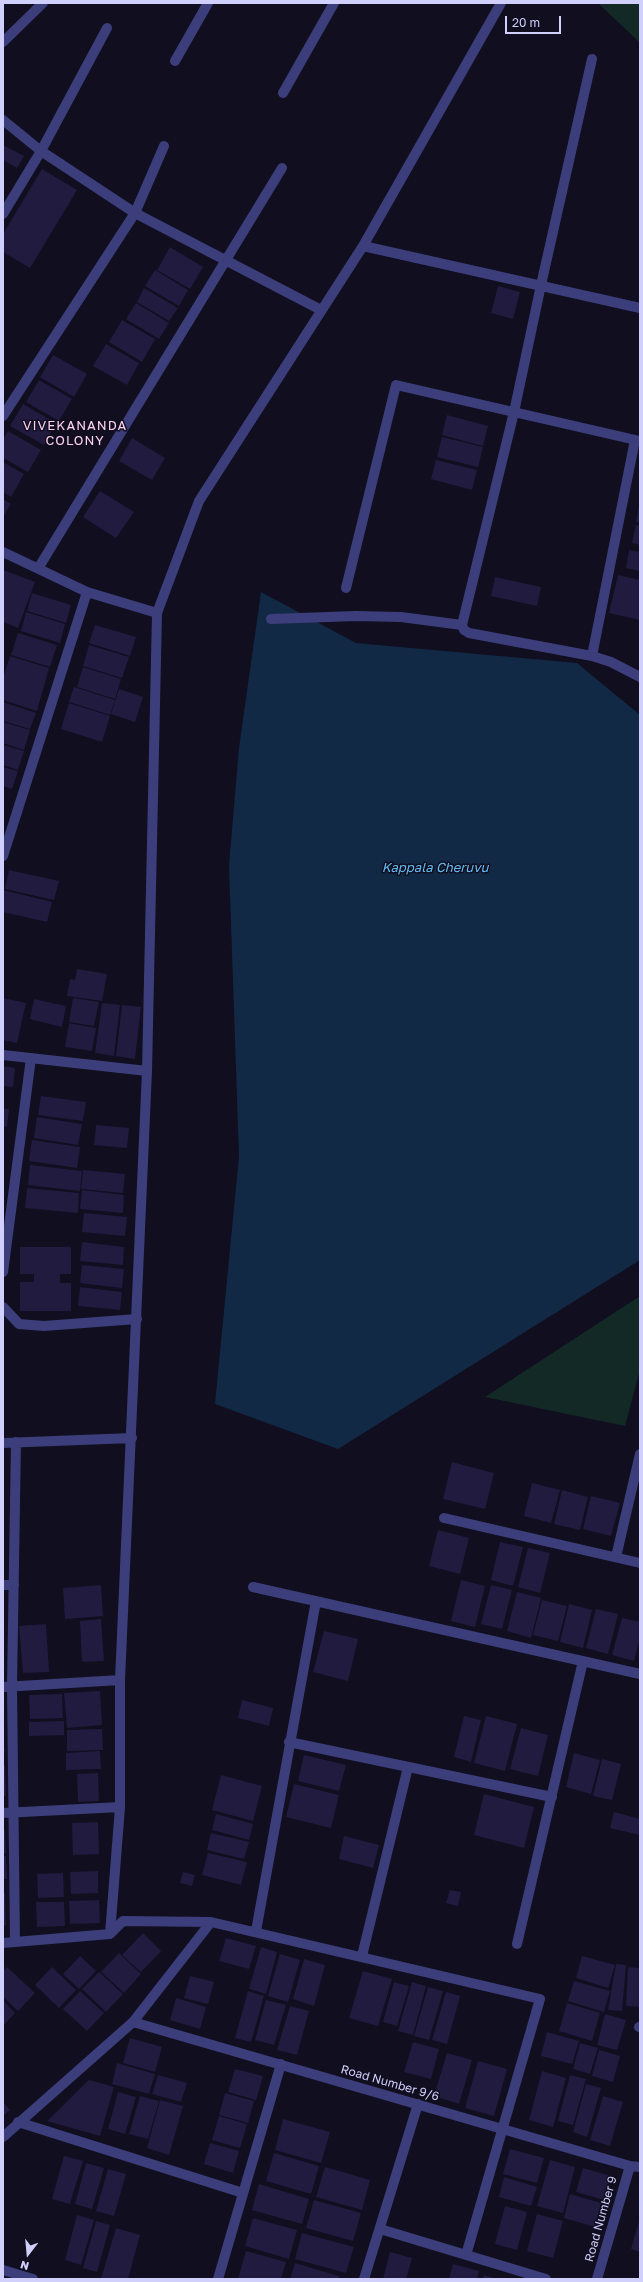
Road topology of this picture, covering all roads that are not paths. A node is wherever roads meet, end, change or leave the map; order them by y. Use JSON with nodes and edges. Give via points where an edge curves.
{"nodes":[{"id":1,"x":43,"y":3,"type":"edge"},
{"id":2,"x":208,"y":3,"type":"edge"},
{"id":3,"x":334,"y":3,"type":"edge"},
{"id":4,"x":501,"y":3,"type":"edge"},
{"id":5,"x":107,"y":28,"type":"dead end"},
{"id":6,"x":3,"y":42,"type":"edge"},
{"id":7,"x":592,"y":59,"type":"dead end"},
{"id":8,"x":175,"y":61,"type":"dead end"},
{"id":9,"x":283,"y":93,"type":"dead end"},
{"id":10,"x":3,"y":120,"type":"edge"},
{"id":11,"x":164,"y":146,"type":"dead end"},
{"id":12,"x":41,"y":151,"type":"junction"},
{"id":13,"x":282,"y":168,"type":"dead end"},
{"id":14,"x":135,"y":213,"type":"junction"},
{"id":15,"x":3,"y":214,"type":"edge"},
{"id":16,"x":363,"y":246,"type":"junction"},
{"id":17,"x":225,"y":260,"type":"junction"},
{"id":18,"x":541,"y":285,"type":"junction"},
{"id":19,"x":640,"y":308,"type":"edge"},
{"id":20,"x":320,"y":310,"type":"junction"},
{"id":21,"x":514,"y":412,"type":"junction"},
{"id":22,"x":3,"y":416,"type":"edge"},
{"id":23,"x":638,"y":441,"type":"edge"},
{"id":24,"x":3,"y":552,"type":"edge"},
{"id":25,"x":39,"y":567,"type":"junction"},
{"id":26,"x":346,"y":588,"type":"dead end"},
{"id":27,"x":87,"y":592,"type":"junction"},
{"id":28,"x":157,"y":613,"type":"junction"},
{"id":29,"x":271,"y":619,"type":"dead end"},
{"id":30,"x":462,"y":626,"type":"junction"},
{"id":31,"x":592,"y":656,"type":"junction"},
{"id":32,"x":640,"y":677,"type":"edge"},
{"id":33,"x":3,"y":856,"type":"edge"},
{"id":34,"x":3,"y":1055,"type":"edge"},
{"id":35,"x":31,"y":1058,"type":"junction"},
{"id":36,"x":147,"y":1070,"type":"junction"},
{"id":37,"x":3,"y":1272,"type":"edge"},
{"id":38,"x":3,"y":1307,"type":"edge"},
{"id":39,"x":137,"y":1319,"type":"junction"},
{"id":40,"x":132,"y":1438,"type":"junction"},
{"id":41,"x":16,"y":1442,"type":"junction"},
{"id":42,"x":3,"y":1443,"type":"edge"},
{"id":43,"x":640,"y":1454,"type":"edge"},
{"id":44,"x":444,"y":1518,"type":"dead end"},
{"id":45,"x":616,"y":1557,"type":"junction"},
{"id":46,"x":640,"y":1563,"type":"edge"},
{"id":47,"x":3,"y":1585,"type":"edge"},
{"id":48,"x":14,"y":1585,"type":"junction"},
{"id":49,"x":253,"y":1587,"type":"dead end"},
{"id":50,"x":316,"y":1601,"type":"junction"},
{"id":51,"x":583,"y":1661,"type":"junction"},
{"id":52,"x":640,"y":1674,"type":"edge"},
{"id":53,"x":120,"y":1680,"type":"junction"},
{"id":54,"x":8,"y":1686,"type":"edge"},
{"id":55,"x":289,"y":1742,"type":"junction"},
{"id":56,"x":408,"y":1767,"type":"junction"},
{"id":57,"x":552,"y":1797,"type":"junction"},
{"id":58,"x":120,"y":1807,"type":"junction"},
{"id":59,"x":3,"y":1813,"type":"edge"},
{"id":60,"x":14,"y":1813,"type":"junction"},
{"id":61,"x":211,"y":1922,"type":"junction"},
{"id":62,"x":256,"y":1931,"type":"junction"},
{"id":63,"x":110,"y":1934,"type":"junction"},
{"id":64,"x":16,"y":1942,"type":"junction"},
{"id":65,"x":3,"y":1943,"type":"edge"},
{"id":66,"x":517,"y":1944,"type":"dead end"},
{"id":67,"x":362,"y":1956,"type":"junction"},
{"id":68,"x":133,"y":2022,"type":"junction"},
{"id":69,"x":281,"y":2064,"type":"junction"},
{"id":70,"x":418,"y":2104,"type":"junction"},
{"id":71,"x":18,"y":2122,"type":"junction"},
{"id":72,"x":504,"y":2129,"type":"junction"},
{"id":73,"x":3,"y":2137,"type":"edge"},
{"id":74,"x":635,"y":2167,"type":"edge"},
{"id":75,"x":243,"y":2193,"type":"junction"},
{"id":76,"x":380,"y":2229,"type":"junction"},
{"id":77,"x":466,"y":2255,"type":"junction"},
{"id":78,"x":3,"y":2270,"type":"edge"},
{"id":79,"x":33,"y":2279,"type":"edge"},
{"id":80,"x":218,"y":2279,"type":"edge"},
{"id":81,"x":364,"y":2279,"type":"edge"},
{"id":82,"x":546,"y":2279,"type":"edge"},
{"id":83,"x":597,"y":2279,"type":"edge"}],
"edges":[{"from":1,"to":6,"type":"street"},
{"from":2,"to":8,"type":"street"},
{"from":3,"to":9,"type":"street"},
{"from":4,"to":16,"type":"street"},
{"from":5,"to":12,"type":"street"},
{"from":7,"to":18,"type":"street"},
{"from":10,"to":12,"type":"street"},
{"from":11,"to":14,"type":"street"},
{"from":12,"to":14,"type":"street"},
{"from":12,"to":15,"type":"street"},
{"from":13,"to":17,"type":"street"},
{"from":14,"to":17,"type":"street"},
{"from":14,"to":22,"type":"street"},
{"from":16,"to":18,"type":"street"},
{"from":16,"to":20,"type":"street"},
{"from":17,"to":20,"type":"street"},
{"from":17,"to":25,"type":"street"},
{"from":18,"to":19,"type":"street"},
{"from":18,"to":21,"type":"street"},
{"from":20,"to":28,"type":"street","via":[[287,367],[199,501]]},
{"from":21,"to":23,"type":"street"},
{"from":21,"to":26,"type":"street","via":[[396,385]]},
{"from":21,"to":30,"type":"street"},
{"from":23,"to":31,"type":"street"},
{"from":24,"to":25,"type":"street"},
{"from":25,"to":27,"type":"street"},
{"from":27,"to":28,"type":"street"},
{"from":27,"to":33,"type":"street"},
{"from":28,"to":36,"type":"street"},
{"from":29,"to":30,"type":"street","via":[[401,617]]},
{"from":30,"to":31,"type":"street","via":[[469,633]]},
{"from":31,"to":32,"type":"street","via":[[611,662]]},
{"from":34,"to":35,"type":"street"},
{"from":35,"to":36,"type":"street"},
{"from":35,"to":37,"type":"street"},
{"from":36,"to":39,"type":"street"},
{"from":38,"to":39,"type":"street","via":[[19,1324],[44,1326]]},
{"from":39,"to":40,"type":"street"},
{"from":40,"to":41,"type":"street"},
{"from":40,"to":53,"type":"street"},
{"from":41,"to":42,"type":"street"},
{"from":41,"to":48,"type":"street"},
{"from":43,"to":45,"type":"street"},
{"from":44,"to":45,"type":"street"},
{"from":45,"to":46,"type":"street"},
{"from":47,"to":48,"type":"street"},
{"from":48,"to":54,"type":"street"},
{"from":49,"to":50,"type":"street"},
{"from":50,"to":51,"type":"street"},
{"from":50,"to":55,"type":"street"},
{"from":51,"to":52,"type":"street"},
{"from":51,"to":57,"type":"street"},
{"from":53,"to":54,"type":"street"},
{"from":53,"to":58,"type":"street"},
{"from":54,"to":60,"type":"street"},
{"from":55,"to":56,"type":"street"},
{"from":55,"to":62,"type":"street"},
{"from":56,"to":57,"type":"street"},
{"from":56,"to":67,"type":"street"},
{"from":57,"to":66,"type":"street"},
{"from":58,"to":60,"type":"street"},
{"from":58,"to":63,"type":"street"},
{"from":59,"to":60,"type":"street"},
{"from":60,"to":64,"type":"street"},
{"from":61,"to":62,"type":"street"},
{"from":61,"to":63,"type":"street","via":[[123,1921]]},
{"from":61,"to":68,"type":"street"},
{"from":62,"to":67,"type":"street"},
{"from":63,"to":64,"type":"street"},
{"from":64,"to":65,"type":"street"},
{"from":67,"to":72,"type":"street","via":[[540,1999]]},
{"from":68,"to":69,"type":"street","name":"Road Number 9/6"},
{"from":68,"to":71,"type":"street"},
{"from":69,"to":70,"type":"street","name":"Road Number 9/6"},
{"from":69,"to":75,"type":"street"},
{"from":70,"to":72,"type":"street","name":"Road Number 9/6"},
{"from":70,"to":76,"type":"street"},
{"from":71,"to":73,"type":"street"},
{"from":71,"to":75,"type":"street"},
{"from":72,"to":74,"type":"street","name":"Road Number 9/6"},
{"from":72,"to":77,"type":"street"},
{"from":74,"to":83,"type":"street","name":"Road Number 9"},
{"from":75,"to":80,"type":"street"},
{"from":76,"to":77,"type":"street"},
{"from":76,"to":81,"type":"street"},
{"from":77,"to":82,"type":"street"},
{"from":78,"to":79,"type":"street"}]}
